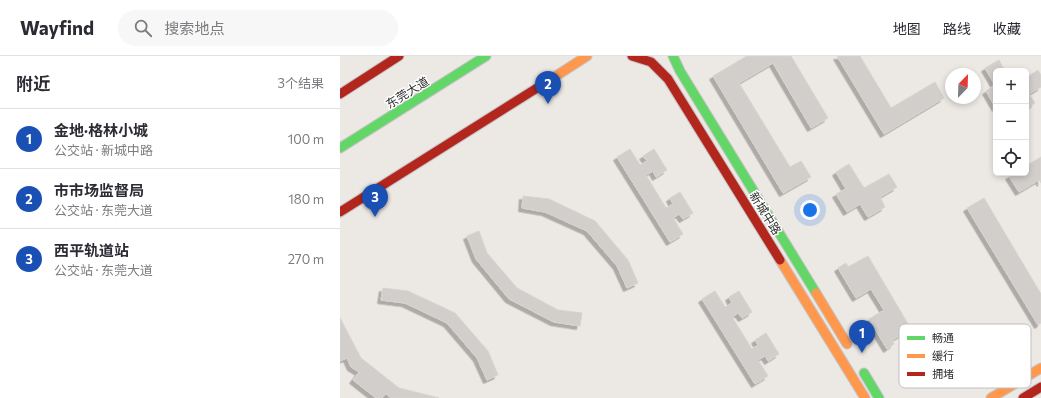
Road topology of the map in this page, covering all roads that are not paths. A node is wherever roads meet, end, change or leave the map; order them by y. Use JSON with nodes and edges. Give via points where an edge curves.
{"nodes":[{"id":1,"x":399,"y":56,"type":"edge"},
{"id":2,"x":486,"y":56,"type":"edge"},
{"id":3,"x":587,"y":56,"type":"edge"},
{"id":4,"x":632,"y":56,"type":"edge"},
{"id":5,"x":673,"y":56,"type":"edge"},
{"id":6,"x":340,"y":94,"type":"edge"},
{"id":7,"x":340,"y":148,"type":"edge"},
{"id":8,"x":340,"y":212,"type":"edge"},
{"id":9,"x":851,"y":352,"type":"dead end"},
{"id":10,"x":859,"y":365,"type":"dead end"},
{"id":11,"x":1041,"y":368,"type":"edge"},
{"id":12,"x":1031,"y":374,"type":"edge"},
{"id":13,"x":1041,"y":387,"type":"edge"},
{"id":14,"x":1008,"y":388,"type":"edge"},
{"id":15,"x":865,"y":398,"type":"edge"},
{"id":16,"x":879,"y":398,"type":"edge"},
{"id":17,"x":991,"y":398,"type":"edge"},
{"id":18,"x":1023,"y":398,"type":"edge"}],
"edges":[{"from":1,"to":6,"type":"main road"},
{"from":2,"to":7,"type":"main road","name":"东莞大道"},
{"from":3,"to":8,"type":"main road"},
{"from":4,"to":15,"type":"main road","name":"新城中路","via":[[651,62],[668,79]]},
{"from":5,"to":9,"type":"main road","name":"新城中路"},
{"from":10,"to":16,"type":"main road"},
{"from":11,"to":12,"type":"main road"},
{"from":13,"to":18,"type":"main road"},
{"from":14,"to":17,"type":"main road"}]}
